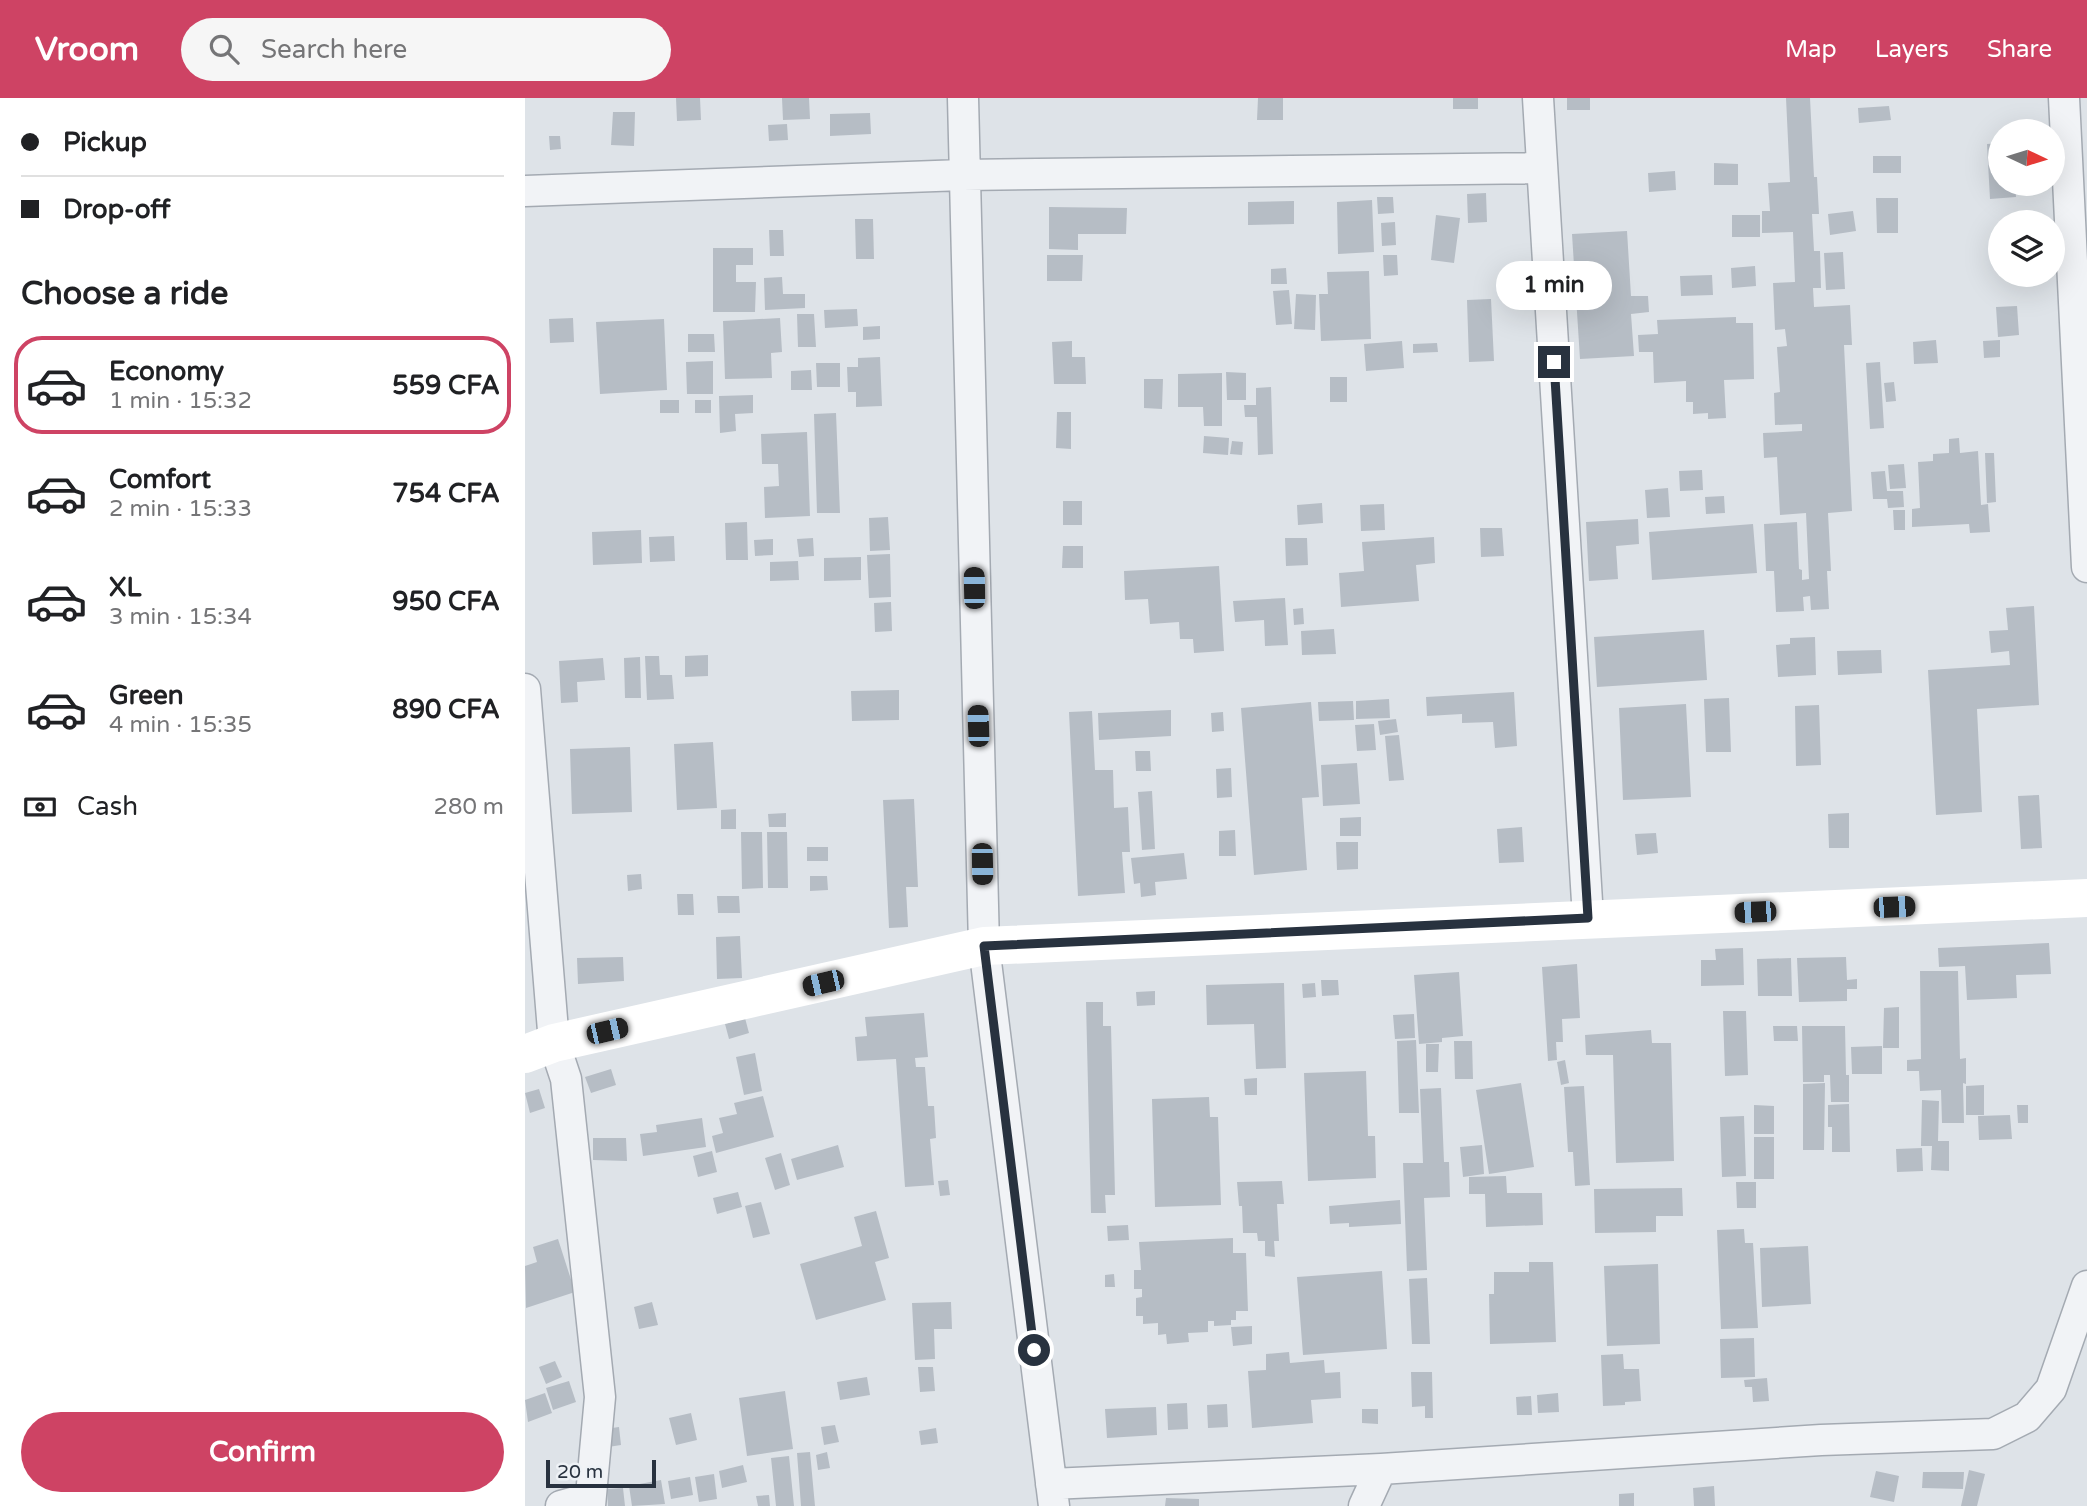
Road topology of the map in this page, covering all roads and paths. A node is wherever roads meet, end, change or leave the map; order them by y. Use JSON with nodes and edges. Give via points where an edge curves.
{"nodes":[{"id":1,"x":963,"y":98,"type":"edge"},
{"id":2,"x":1538,"y":98,"type":"edge"},
{"id":3,"x":2064,"y":98,"type":"edge"},
{"id":4,"x":1542,"y":168,"type":"junction"},
{"id":5,"x":963,"y":175,"type":"junction"},
{"id":6,"x":525,"y":191,"type":"edge"},
{"id":7,"x":2087,"y":567,"type":"edge"},
{"id":8,"x":525,"y":689,"type":"edge"},
{"id":9,"x":2087,"y":898,"type":"edge"},
{"id":10,"x":1588,"y":918,"type":"junction"},
{"id":11,"x":984,"y":946,"type":"junction"},
{"id":12,"x":539,"y":1049,"type":"edge"},
{"id":13,"x":2087,"y":1286,"type":"edge"},
{"id":14,"x":1381,"y":1469,"type":"junction"},
{"id":15,"x":1052,"y":1495,"type":"edge"},
{"id":16,"x":590,"y":1502,"type":"edge"},
{"id":17,"x":561,"y":1506,"type":"edge"},
{"id":18,"x":1364,"y":1506,"type":"edge"}],
"edges":[{"from":1,"to":5,"type":"street"},
{"from":2,"to":4,"type":"street"},
{"from":3,"to":7,"type":"street"},
{"from":4,"to":5,"type":"street"},
{"from":4,"to":10,"type":"street"},
{"from":5,"to":6,"type":"street"},
{"from":5,"to":11,"type":"street"},
{"from":8,"to":12,"type":"street"},
{"from":9,"to":10,"type":"street"},
{"from":10,"to":11,"type":"street"},
{"from":11,"to":12,"type":"street"},
{"from":11,"to":15,"type":"street"},
{"from":12,"to":16,"type":"street","via":[[566,1079],[600,1398]]},
{"from":13,"to":14,"type":"street","via":[[2051,1389],[2027,1417],[1993,1434],[1821,1440]]},
{"from":14,"to":15,"type":"street"},
{"from":14,"to":18,"type":"street"},
{"from":16,"to":17,"type":"street"}]}
